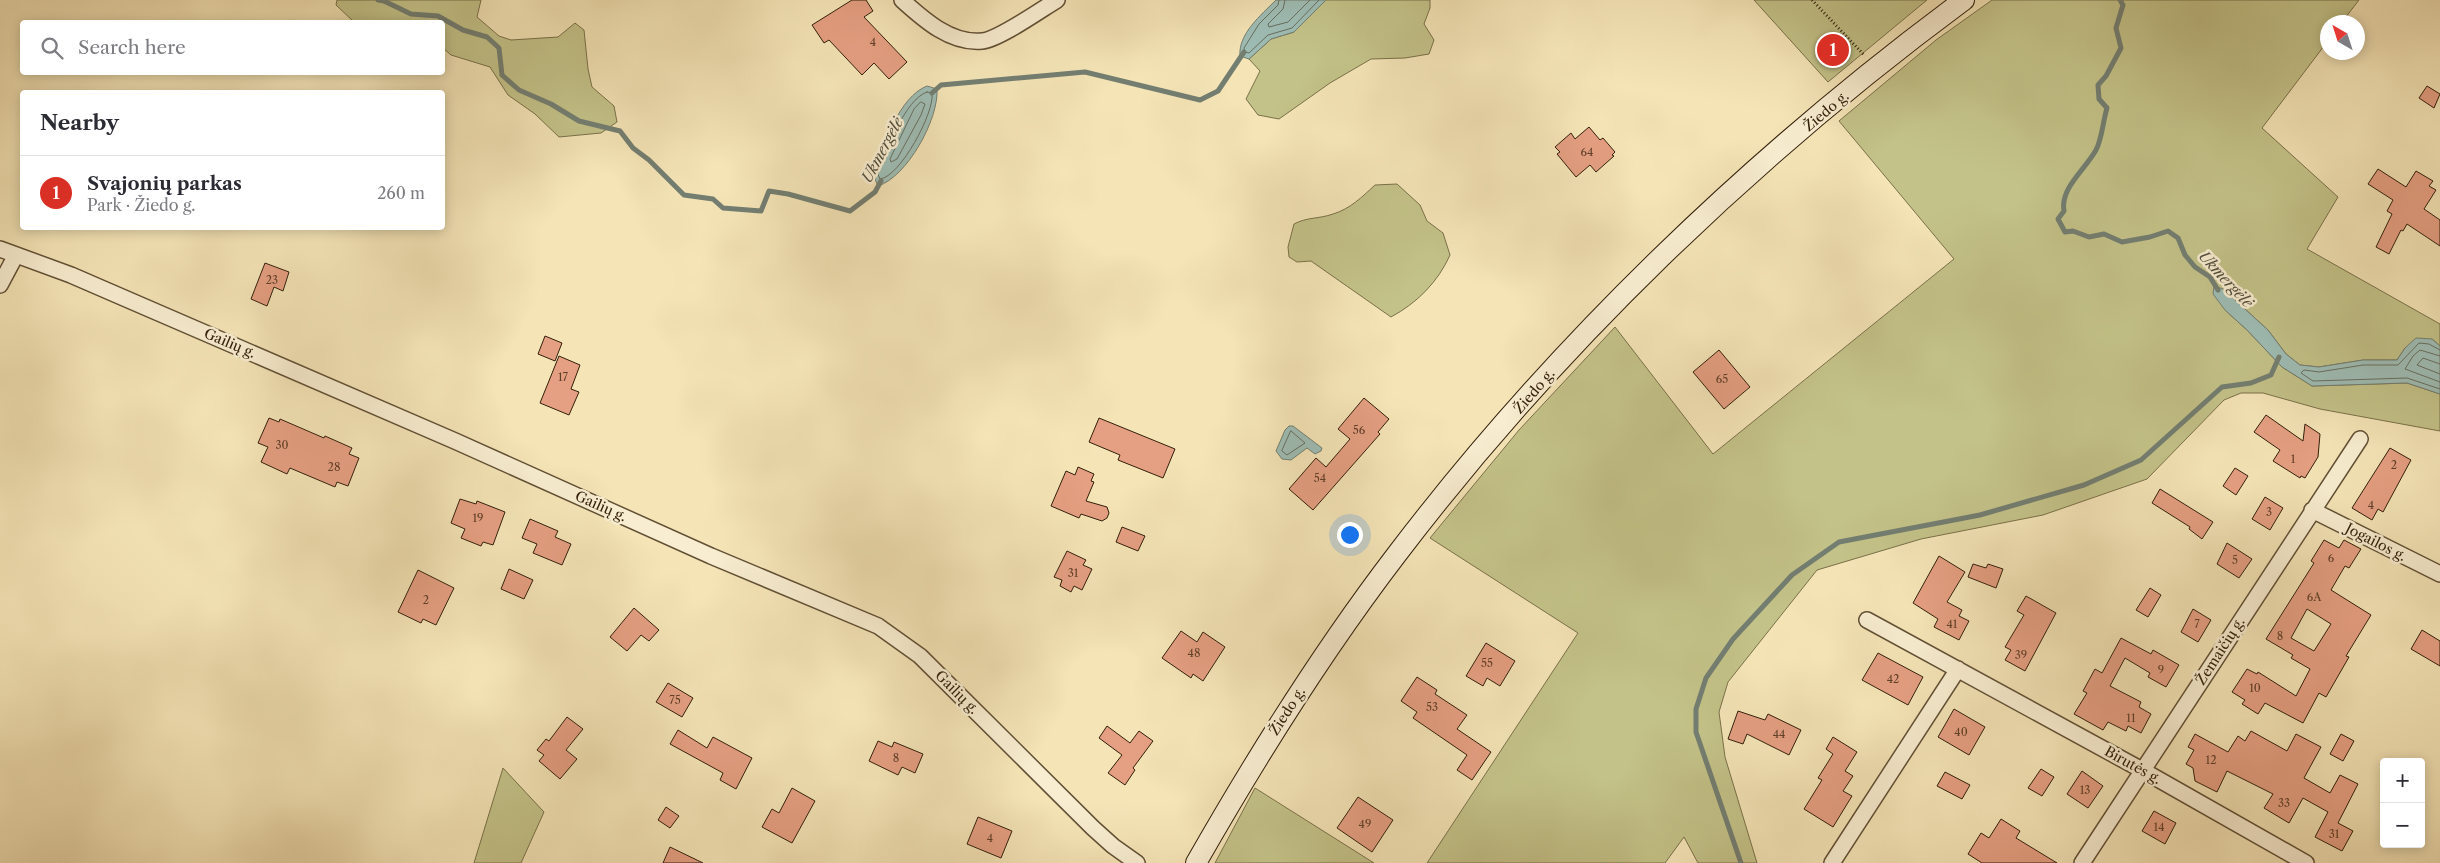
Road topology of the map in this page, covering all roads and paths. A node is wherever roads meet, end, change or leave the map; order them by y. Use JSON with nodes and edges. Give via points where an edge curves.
{"nodes":[{"id":1,"x":902,"y":0,"type":"edge"},
{"id":2,"x":1057,"y":0,"type":"edge"},
{"id":3,"x":1812,"y":0,"type":"edge"},
{"id":4,"x":1964,"y":0,"type":"edge"},
{"id":5,"x":1860,"y":50,"type":"dead end"},
{"id":6,"x":0,"y":249,"type":"edge"},
{"id":7,"x":16,"y":255,"type":"junction"},
{"id":8,"x":0,"y":285,"type":"edge"},
{"id":9,"x":2360,"y":439,"type":"dead end"},
{"id":10,"x":2312,"y":510,"type":"junction"},
{"id":11,"x":2440,"y":574,"type":"edge"},
{"id":12,"x":1866,"y":620,"type":"dead end"},
{"id":13,"x":1958,"y":669,"type":"junction"},
{"id":14,"x":2142,"y":770,"type":"junction"},
{"id":15,"x":1137,"y":863,"type":"edge"},
{"id":16,"x":1196,"y":863,"type":"edge"},
{"id":17,"x":1832,"y":863,"type":"edge"},
{"id":18,"x":2082,"y":863,"type":"edge"},
{"id":19,"x":2306,"y":863,"type":"edge"}],
"edges":[{"from":1,"to":2,"type":"street","via":[[920,17],[953,37],[984,41]]},
{"from":3,"to":5,"type":"path"},
{"from":4,"to":16,"type":"street","name":"Žiedo g.","via":[[1876,68],[1756,171],[1642,276],[1567,354],[1395,556],[1272,733]]},
{"from":6,"to":7,"type":"street","name":"Gailių g."},
{"from":7,"to":8,"type":"street"},
{"from":7,"to":15,"type":"street","name":"Gailių g.","via":[[71,275],[878,626],[920,656],[1093,828]]},
{"from":9,"to":10,"type":"street","name":"Žemaičių g."},
{"from":10,"to":11,"type":"street","name":"Jogailos g."},
{"from":10,"to":14,"type":"street","name":"Žemaičių g."},
{"from":12,"to":13,"type":"street","name":"Birutės g."},
{"from":13,"to":14,"type":"street","name":"Birutės g."},
{"from":13,"to":17,"type":"street"},
{"from":14,"to":18,"type":"street","name":"Žemaičių g."},
{"from":14,"to":19,"type":"street","name":"Birutės g."}]}
